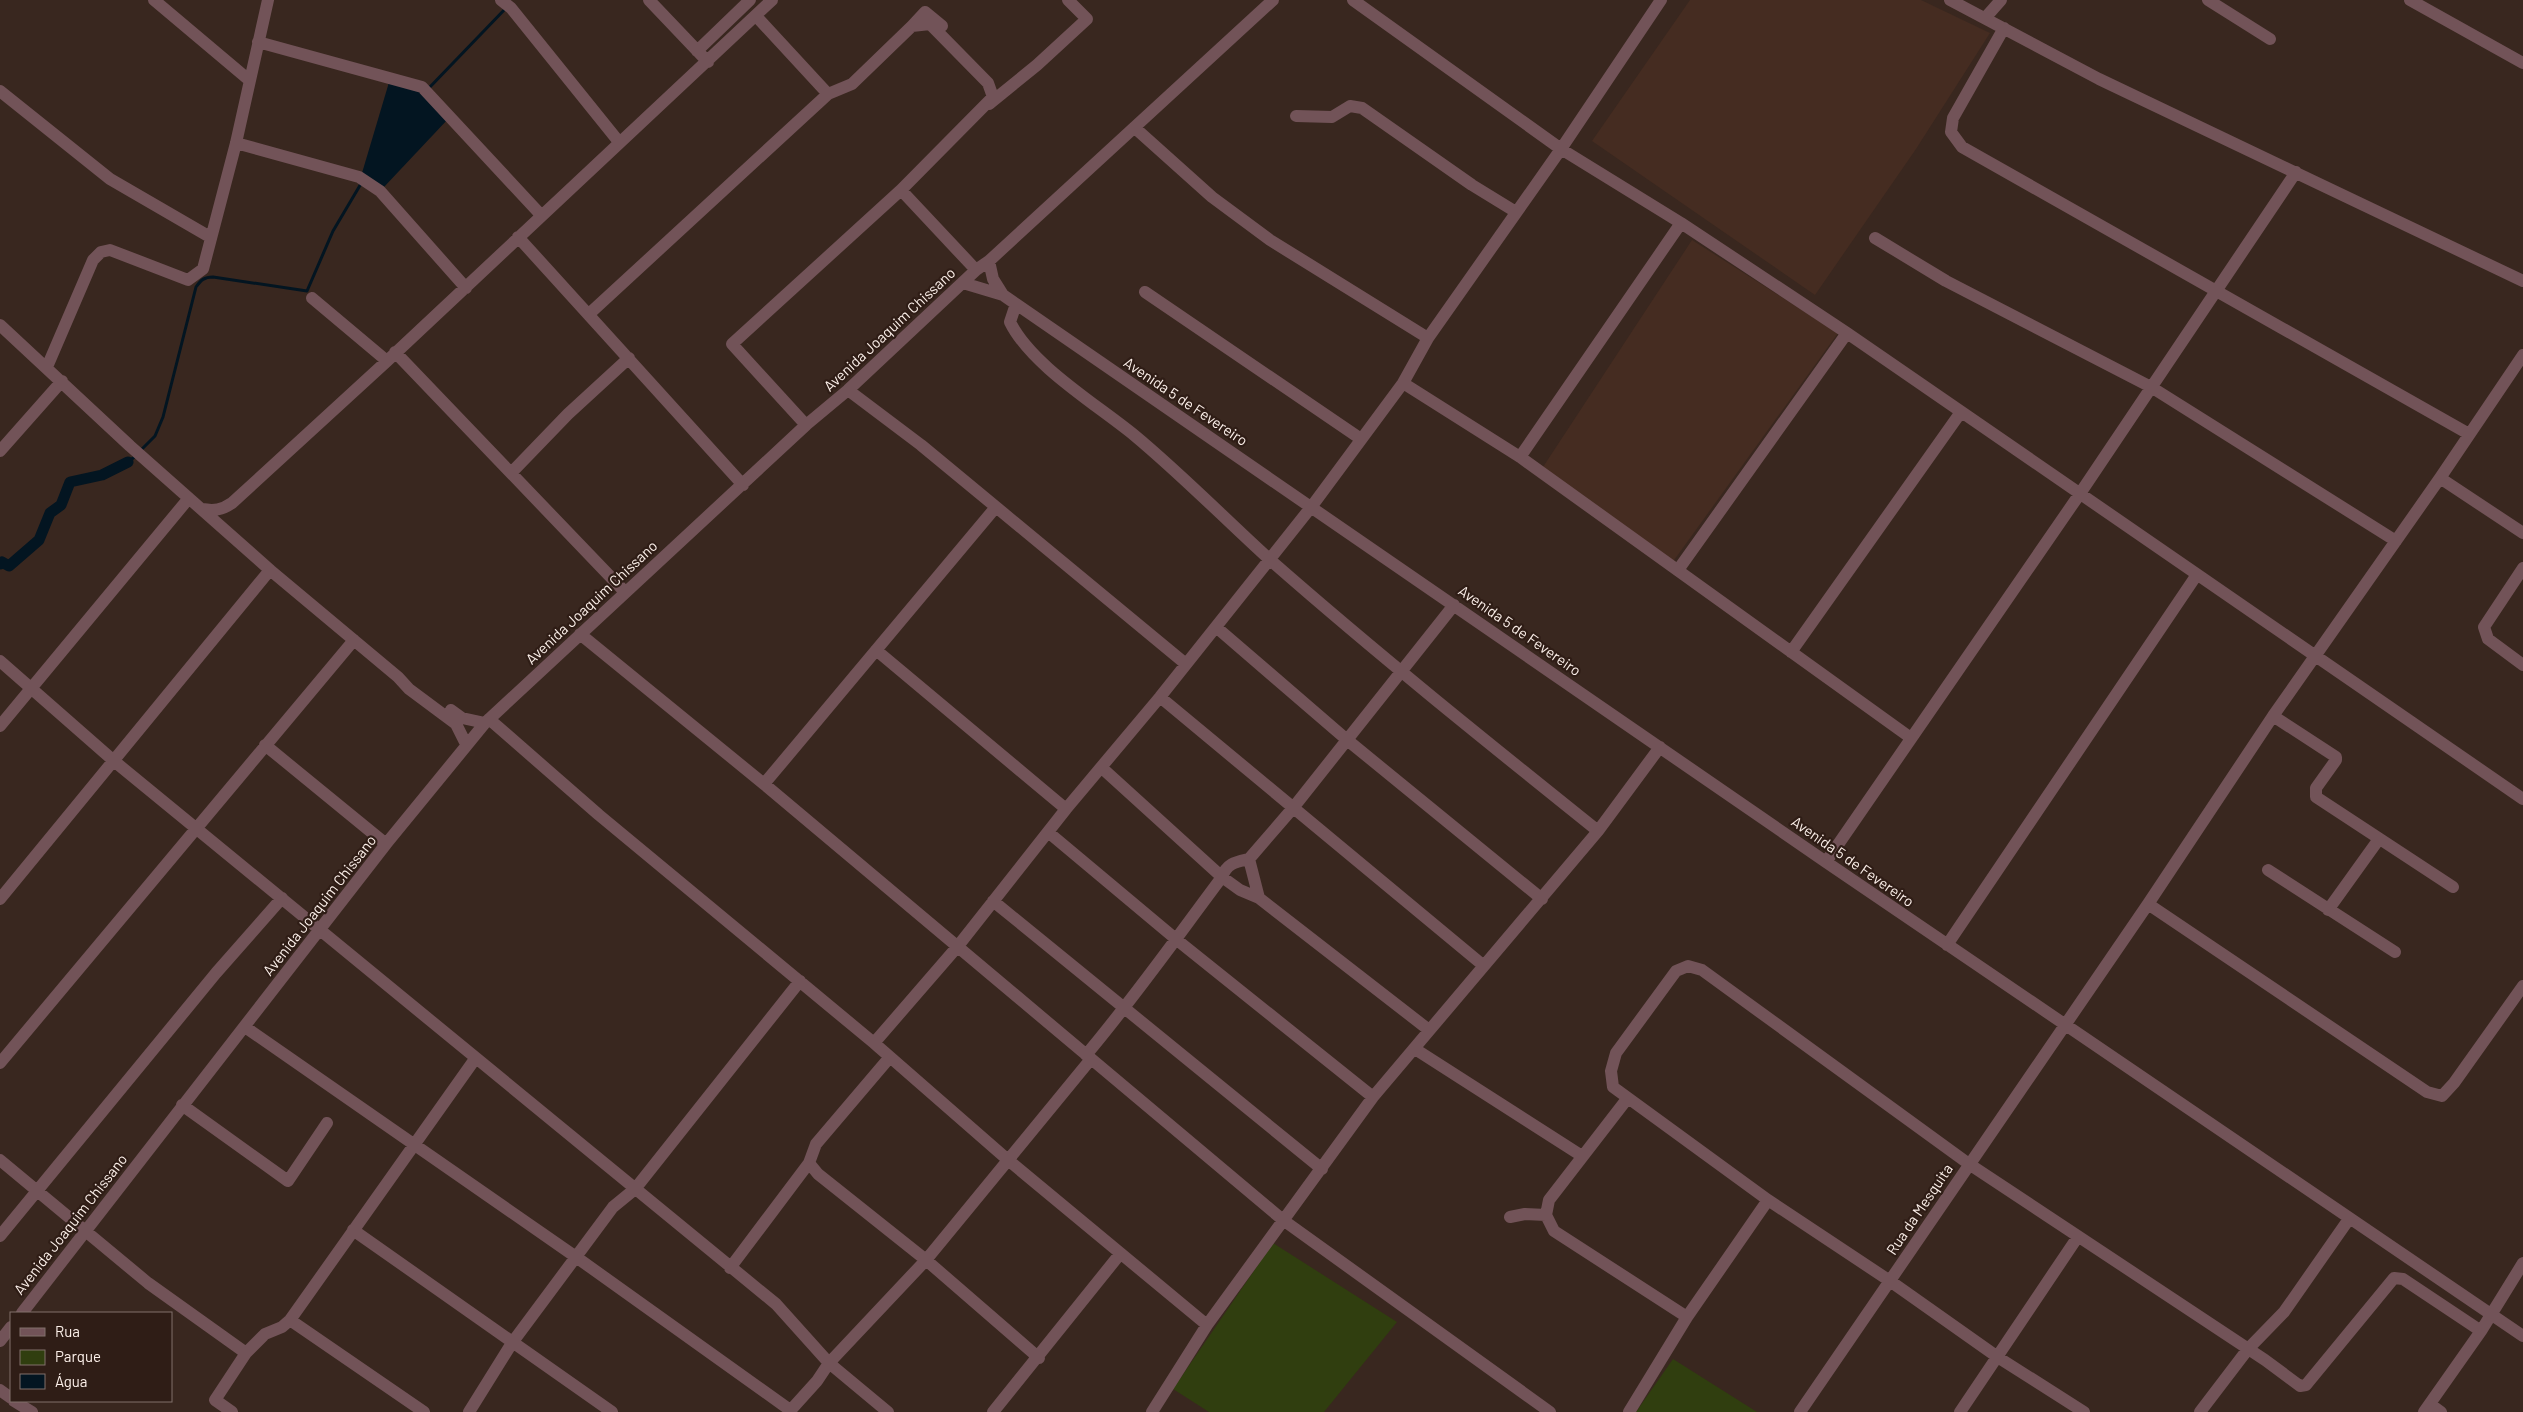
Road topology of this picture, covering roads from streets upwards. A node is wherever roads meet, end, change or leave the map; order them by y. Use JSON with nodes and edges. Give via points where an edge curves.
{"nodes":[{"id":1,"x":154,"y":0,"type":"edge"},
{"id":2,"x":268,"y":0,"type":"edge"},
{"id":3,"x":649,"y":0,"type":"edge"},
{"id":4,"x":750,"y":0,"type":"edge"},
{"id":5,"x":772,"y":0,"type":"edge"},
{"id":6,"x":1068,"y":0,"type":"edge"},
{"id":7,"x":1273,"y":0,"type":"edge"},
{"id":8,"x":1353,"y":0,"type":"edge"},
{"id":9,"x":1950,"y":0,"type":"edge"},
{"id":10,"x":2001,"y":0,"type":"edge"},
{"id":11,"x":2208,"y":0,"type":"edge"},
{"id":12,"x":2410,"y":0,"type":"edge"},
{"id":13,"x":1655,"y":2,"type":"edge"},
{"id":14,"x":505,"y":3,"type":"edge"},
{"id":15,"x":756,"y":16,"type":"junction"},
{"id":16,"x":1986,"y":17,"type":"junction"},
{"id":17,"x":912,"y":26,"type":"junction"},
{"id":18,"x":2004,"y":28,"type":"junction"},
{"id":19,"x":2270,"y":39,"type":"dead end"},
{"id":20,"x":258,"y":42,"type":"junction"},
{"id":21,"x":697,"y":51,"type":"junction"},
{"id":22,"x":708,"y":62,"type":"junction"},
{"id":23,"x":2523,"y":62,"type":"edge"},
{"id":24,"x":249,"y":80,"type":"junction"},
{"id":25,"x":0,"y":91,"type":"edge"},
{"id":26,"x":1004,"y":92,"type":"junction"},
{"id":27,"x":828,"y":94,"type":"junction"},
{"id":28,"x":985,"y":107,"type":"junction"},
{"id":29,"x":1296,"y":116,"type":"dead end"},
{"id":30,"x":1135,"y":128,"type":"junction"},
{"id":31,"x":620,"y":142,"type":"junction"},
{"id":32,"x":236,"y":143,"type":"junction"},
{"id":33,"x":1561,"y":149,"type":"junction"},
{"id":34,"x":2296,"y":172,"type":"junction"},
{"id":35,"x":901,"y":190,"type":"junction"},
{"id":36,"x":1516,"y":212,"type":"junction"},
{"id":37,"x":541,"y":215,"type":"junction"},
{"id":38,"x":1681,"y":223,"type":"junction"},
{"id":39,"x":210,"y":237,"type":"junction"},
{"id":40,"x":518,"y":237,"type":"junction"},
{"id":41,"x":1875,"y":238,"type":"dead end"},
{"id":42,"x":989,"y":261,"type":"junction"},
{"id":43,"x":976,"y":270,"type":"junction"},
{"id":44,"x":2523,"y":281,"type":"edge"},
{"id":45,"x":963,"y":283,"type":"junction"},
{"id":46,"x":466,"y":288,"type":"junction"},
{"id":47,"x":2217,"y":291,"type":"junction"},
{"id":48,"x":1145,"y":292,"type":"dead end"},
{"id":49,"x":1003,"y":295,"type":"junction"},
{"id":50,"x":312,"y":298,"type":"dead end"},
{"id":51,"x":1019,"y":306,"type":"junction"},
{"id":52,"x":589,"y":314,"type":"junction"},
{"id":53,"x":0,"y":325,"type":"edge"},
{"id":54,"x":1846,"y":333,"type":"junction"},
{"id":55,"x":1428,"y":338,"type":"junction"},
{"id":56,"x":2523,"y":355,"type":"edge"},
{"id":57,"x":391,"y":357,"type":"junction"},
{"id":58,"x":629,"y":358,"type":"junction"},
{"id":59,"x":47,"y":367,"type":"junction"},
{"id":60,"x":62,"y":380,"type":"junction"},
{"id":61,"x":1403,"y":383,"type":"junction"},
{"id":62,"x":2151,"y":388,"type":"junction"},
{"id":63,"x":848,"y":390,"type":"junction"},
{"id":64,"x":1961,"y":412,"type":"junction"},
{"id":65,"x":806,"y":425,"type":"junction"},
{"id":66,"x":2469,"y":434,"type":"junction"},
{"id":67,"x":1361,"y":439,"type":"junction"},
{"id":68,"x":0,"y":451,"type":"edge"},
{"id":69,"x":1520,"y":457,"type":"junction"},
{"id":70,"x":511,"y":473,"type":"junction"},
{"id":71,"x":2440,"y":478,"type":"junction"},
{"id":72,"x":743,"y":485,"type":"junction"},
{"id":73,"x":2079,"y":495,"type":"junction"},
{"id":74,"x":189,"y":498,"type":"junction"},
{"id":75,"x":232,"y":503,"type":"junction"},
{"id":76,"x":1312,"y":506,"type":"junction"},
{"id":77,"x":996,"y":507,"type":"junction"},
{"id":78,"x":202,"y":509,"type":"junction"},
{"id":79,"x":2523,"y":533,"type":"edge"},
{"id":80,"x":231,"y":534,"type":"junction"},
{"id":81,"x":2396,"y":541,"type":"junction"},
{"id":82,"x":1269,"y":558,"type":"junction"},
{"id":83,"x":2523,"y":568,"type":"edge"},
{"id":84,"x":270,"y":570,"type":"junction"},
{"id":85,"x":1678,"y":570,"type":"junction"},
{"id":86,"x":2196,"y":576,"type":"junction"},
{"id":87,"x":625,"y":592,"type":"junction"},
{"id":88,"x":1454,"y":605,"type":"junction"},
{"id":89,"x":1216,"y":627,"type":"junction"},
{"id":90,"x":580,"y":634,"type":"junction"},
{"id":91,"x":354,"y":640,"type":"junction"},
{"id":92,"x":876,"y":650,"type":"junction"},
{"id":93,"x":1791,"y":652,"type":"junction"},
{"id":94,"x":2316,"y":658,"type":"junction"},
{"id":95,"x":0,"y":661,"type":"edge"},
{"id":96,"x":1186,"y":664,"type":"junction"},
{"id":97,"x":2523,"y":665,"type":"edge"},
{"id":98,"x":1402,"y":674,"type":"junction"},
{"id":99,"x":398,"y":677,"type":"junction"},
{"id":100,"x":31,"y":688,"type":"junction"},
{"id":101,"x":1160,"y":696,"type":"junction"},
{"id":102,"x":2273,"y":716,"type":"junction"},
{"id":103,"x":487,"y":721,"type":"junction"},
{"id":104,"x":0,"y":726,"type":"edge"},
{"id":105,"x":1911,"y":738,"type":"junction"},
{"id":106,"x":1346,"y":740,"type":"junction"},
{"id":107,"x":466,"y":744,"type":"junction"},
{"id":108,"x":265,"y":746,"type":"junction"},
{"id":109,"x":1660,"y":747,"type":"junction"},
{"id":110,"x":114,"y":761,"type":"junction"},
{"id":111,"x":1102,"y":768,"type":"junction"},
{"id":112,"x":764,"y":784,"type":"junction"},
{"id":113,"x":2523,"y":799,"type":"edge"},
{"id":114,"x":1066,"y":808,"type":"junction"},
{"id":115,"x":1294,"y":808,"type":"junction"},
{"id":116,"x":197,"y":830,"type":"junction"},
{"id":117,"x":1598,"y":831,"type":"junction"},
{"id":118,"x":1048,"y":832,"type":"junction"},
{"id":119,"x":2379,"y":840,"type":"junction"},
{"id":120,"x":386,"y":844,"type":"junction"},
{"id":121,"x":1249,"y":859,"type":"junction"},
{"id":122,"x":1826,"y":862,"type":"junction"},
{"id":123,"x":2268,"y":870,"type":"dead end"},
{"id":124,"x":1222,"y":877,"type":"junction"},
{"id":125,"x":2453,"y":887,"type":"dead end"},
{"id":126,"x":282,"y":898,"type":"junction"},
{"id":127,"x":1260,"y":898,"type":"junction"},
{"id":128,"x":0,"y":899,"type":"edge"},
{"id":129,"x":1542,"y":899,"type":"junction"},
{"id":130,"x":993,"y":901,"type":"junction"},
{"id":131,"x":2148,"y":904,"type":"junction"},
{"id":132,"x":2328,"y":910,"type":"junction"},
{"id":133,"x":320,"y":929,"type":"junction"},
{"id":134,"x":1177,"y":940,"type":"junction"},
{"id":135,"x":1947,"y":945,"type":"junction"},
{"id":136,"x":958,"y":946,"type":"junction"},
{"id":137,"x":2395,"y":952,"type":"dead end"},
{"id":138,"x":1484,"y":966,"type":"junction"},
{"id":139,"x":800,"y":981,"type":"junction"},
{"id":140,"x":2523,"y":986,"type":"edge"},
{"id":141,"x":1125,"y":1010,"type":"junction"},
{"id":142,"x":2064,"y":1025,"type":"junction"},
{"id":143,"x":245,"y":1028,"type":"junction"},
{"id":144,"x":1429,"y":1030,"type":"junction"},
{"id":145,"x":874,"y":1043,"type":"junction"},
{"id":146,"x":1415,"y":1049,"type":"junction"},
{"id":147,"x":890,"y":1057,"type":"junction"},
{"id":148,"x":1089,"y":1057,"type":"junction"},
{"id":149,"x":475,"y":1059,"type":"junction"},
{"id":150,"x":0,"y":1063,"type":"edge"},
{"id":151,"x":1373,"y":1097,"type":"junction"},
{"id":152,"x":1627,"y":1099,"type":"junction"},
{"id":153,"x":182,"y":1105,"type":"junction"},
{"id":154,"x":326,"y":1123,"type":"dead end"},
{"id":155,"x":413,"y":1146,"type":"junction"},
{"id":156,"x":1582,"y":1156,"type":"junction"},
{"id":157,"x":0,"y":1160,"type":"edge"},
{"id":158,"x":1008,"y":1160,"type":"junction"},
{"id":159,"x":809,"y":1162,"type":"junction"},
{"id":160,"x":1969,"y":1164,"type":"junction"},
{"id":161,"x":1322,"y":1169,"type":"junction"},
{"id":162,"x":635,"y":1189,"type":"junction"},
{"id":163,"x":37,"y":1190,"type":"junction"},
{"id":164,"x":1768,"y":1200,"type":"junction"},
{"id":165,"x":1546,"y":1215,"type":"junction"},
{"id":166,"x":1510,"y":1217,"type":"dead end"},
{"id":167,"x":2349,"y":1219,"type":"junction"},
{"id":168,"x":1283,"y":1220,"type":"junction"},
{"id":169,"x":87,"y":1230,"type":"junction"},
{"id":170,"x":353,"y":1230,"type":"junction"},
{"id":171,"x":0,"y":1236,"type":"edge"},
{"id":172,"x":2078,"y":1238,"type":"junction"},
{"id":173,"x":1120,"y":1254,"type":"junction"},
{"id":174,"x":576,"y":1257,"type":"junction"},
{"id":175,"x":926,"y":1260,"type":"junction"},
{"id":176,"x":2523,"y":1263,"type":"edge"},
{"id":177,"x":730,"y":1268,"type":"junction"},
{"id":178,"x":1890,"y":1281,"type":"junction"},
{"id":179,"x":23,"y":1312,"type":"edge"},
{"id":180,"x":2491,"y":1313,"type":"junction"},
{"id":181,"x":1687,"y":1317,"type":"junction"},
{"id":182,"x":290,"y":1320,"type":"junction"},
{"id":183,"x":1206,"y":1325,"type":"junction"},
{"id":184,"x":10,"y":1328,"type":"edge"},
{"id":185,"x":2481,"y":1331,"type":"junction"},
{"id":186,"x":2523,"y":1336,"type":"edge"},
{"id":187,"x":0,"y":1341,"type":"edge"},
{"id":188,"x":512,"y":1343,"type":"junction"},
{"id":189,"x":2248,"y":1349,"type":"junction"},
{"id":190,"x":246,"y":1353,"type":"junction"},
{"id":191,"x":1039,"y":1358,"type":"junction"},
{"id":192,"x":1998,"y":1358,"type":"junction"},
{"id":193,"x":829,"y":1363,"type":"junction"},
{"id":194,"x":0,"y":1390,"type":"edge"},
{"id":195,"x":10,"y":1398,"type":"edge"},
{"id":196,"x":16,"y":1402,"type":"edge"},
{"id":197,"x":2427,"y":1408,"type":"edge"},
{"id":198,"x":789,"y":1411,"type":"edge"},
{"id":199,"x":32,"y":1412,"type":"edge"},
{"id":200,"x":232,"y":1412,"type":"edge"},
{"id":201,"x":424,"y":1412,"type":"edge"},
{"id":202,"x":469,"y":1412,"type":"edge"},
{"id":203,"x":612,"y":1412,"type":"edge"},
{"id":204,"x":888,"y":1412,"type":"edge"},
{"id":205,"x":993,"y":1412,"type":"edge"},
{"id":206,"x":1152,"y":1412,"type":"edge"},
{"id":207,"x":1550,"y":1412,"type":"edge"},
{"id":208,"x":1629,"y":1412,"type":"edge"},
{"id":209,"x":1800,"y":1412,"type":"edge"},
{"id":210,"x":1960,"y":1412,"type":"edge"},
{"id":211,"x":2084,"y":1412,"type":"edge"},
{"id":212,"x":2200,"y":1412,"type":"edge"},
{"id":213,"x":2441,"y":1412,"type":"edge"}],
"edges":[{"from":1,"to":24,"type":"street"},
{"from":2,"to":20,"type":"street"},
{"from":3,"to":21,"type":"street"},
{"from":4,"to":21,"type":"street"},
{"from":5,"to":15,"type":"street"},
{"from":6,"to":26,"type":"street","via":[[1087,19]]},
{"from":7,"to":30,"type":"street","name":"Avenida Joaquim Chissano"},
{"from":8,"to":33,"type":"street"},
{"from":9,"to":16,"type":"street"},
{"from":10,"to":16,"type":"street"},
{"from":11,"to":19,"type":"street"},
{"from":12,"to":23,"type":"street"},
{"from":13,"to":33,"type":"street"},
{"from":14,"to":31,"type":"street"},
{"from":15,"to":22,"type":"street"},
{"from":15,"to":27,"type":"street"},
{"from":16,"to":18,"type":"street"},
{"from":17,"to":26,"type":"street","via":[[925,12],[934,18]]},
{"from":17,"to":27,"type":"street","via":[[852,84]]},
{"from":17,"to":28,"type":"street","via":[[930,24],[988,83],[993,97]]},
{"from":18,"to":34,"type":"street","via":[[2099,79]]},
{"from":18,"to":47,"type":"street","via":[[1953,118],[1951,132],[1962,147]]},
{"from":20,"to":24,"type":"street"},
{"from":20,"to":37,"type":"street","via":[[426,90]]},
{"from":21,"to":22,"type":"street"},
{"from":22,"to":31,"type":"street"},
{"from":24,"to":32,"type":"street"},
{"from":25,"to":39,"type":"street","via":[[110,179]]},
{"from":26,"to":28,"type":"street"},
{"from":27,"to":52,"type":"street"},
{"from":28,"to":35,"type":"street"},
{"from":29,"to":36,"type":"street","via":[[1332,117],[1350,106],[1362,108]]},
{"from":30,"to":42,"type":"street","name":"Avenida Joaquim Chissano"},
{"from":30,"to":55,"type":"street","via":[[1212,197],[1270,240]]},
{"from":31,"to":37,"type":"street"},
{"from":32,"to":39,"type":"street"},
{"from":32,"to":46,"type":"street","via":[[358,177],[380,191]]},
{"from":33,"to":36,"type":"street"},
{"from":33,"to":38,"type":"street"},
{"from":34,"to":44,"type":"street"},
{"from":34,"to":47,"type":"street"},
{"from":35,"to":43,"type":"street"},
{"from":35,"to":65,"type":"street","via":[[732,344]]},
{"from":36,"to":55,"type":"street"},
{"from":37,"to":40,"type":"street"},
{"from":38,"to":54,"type":"street"},
{"from":38,"to":69,"type":"street"},
{"from":39,"to":59,"type":"street","via":[[203,269],[188,280],[110,250],[101,252],[93,260]]},
{"from":40,"to":46,"type":"street"},
{"from":40,"to":52,"type":"street"},
{"from":41,"to":62,"type":"street","via":[[1946,282]]},
{"from":42,"to":43,"type":"street","name":"Avenida Joaquim Chissano"},
{"from":42,"to":49,"type":"street","via":[[992,278]]},
{"from":43,"to":45,"type":"street","name":"Avenida Joaquim Chissano"},
{"from":45,"to":49,"type":"street"},
{"from":45,"to":63,"type":"street","name":"Avenida Joaquim Chissano"},
{"from":46,"to":57,"type":"street"},
{"from":47,"to":62,"type":"street"},
{"from":47,"to":66,"type":"street"},
{"from":48,"to":67,"type":"street"},
{"from":49,"to":51,"type":"street","name":"Avenida 5 de Fevereiro"},
{"from":50,"to":57,"type":"street"},
{"from":51,"to":76,"type":"street","name":"Avenida 5 de Fevereiro"},
{"from":51,"to":82,"type":"street","via":[[1010,322],[1024,344],[1134,435]]},
{"from":52,"to":58,"type":"street"},
{"from":53,"to":59,"type":"street"},
{"from":54,"to":64,"type":"street"},
{"from":54,"to":85,"type":"street"},
{"from":55,"to":61,"type":"street"},
{"from":56,"to":66,"type":"street","name":"Rua da Mesquita"},
{"from":57,"to":70,"type":"street"},
{"from":57,"to":75,"type":"street"},
{"from":58,"to":70,"type":"street"},
{"from":58,"to":72,"type":"street"},
{"from":59,"to":60,"type":"street"},
{"from":60,"to":68,"type":"street"},
{"from":60,"to":74,"type":"street"},
{"from":61,"to":67,"type":"street"},
{"from":61,"to":69,"type":"street"},
{"from":62,"to":73,"type":"street"},
{"from":62,"to":81,"type":"street"},
{"from":63,"to":65,"type":"street","name":"Avenida Joaquim Chissano"},
{"from":63,"to":77,"type":"street"},
{"from":64,"to":73,"type":"street"},
{"from":64,"to":93,"type":"street"},
{"from":65,"to":72,"type":"street","name":"Avenida Joaquim Chissano"},
{"from":66,"to":71,"type":"street","name":"Rua da Mesquita"},
{"from":67,"to":76,"type":"street"},
{"from":69,"to":85,"type":"street"},
{"from":70,"to":87,"type":"street"},
{"from":71,"to":79,"type":"street"},
{"from":71,"to":81,"type":"street","name":"Rua da Mesquita"},
{"from":72,"to":87,"type":"street","name":"Avenida Joaquim Chissano"},
{"from":73,"to":86,"type":"street"},
{"from":73,"to":105,"type":"street"},
{"from":74,"to":78,"type":"street"},
{"from":74,"to":100,"type":"street"},
{"from":75,"to":78,"type":"street","via":[[214,511]]},
{"from":75,"to":80,"type":"street","via":[[227,511]]},
{"from":76,"to":82,"type":"street"},
{"from":76,"to":88,"type":"street","name":"Avenida 5 de Fevereiro"},
{"from":77,"to":92,"type":"street"},
{"from":77,"to":96,"type":"street"},
{"from":78,"to":80,"type":"street"},
{"from":80,"to":84,"type":"street"},
{"from":81,"to":94,"type":"street","name":"Rua da Mesquita"},
{"from":82,"to":89,"type":"street"},
{"from":82,"to":98,"type":"street"},
{"from":83,"to":97,"type":"street","via":[[2484,627],[2488,639]]},
{"from":84,"to":91,"type":"street"},
{"from":84,"to":110,"type":"street"},
{"from":85,"to":93,"type":"street"},
{"from":86,"to":94,"type":"street"},
{"from":86,"to":135,"type":"street"},
{"from":87,"to":90,"type":"street","name":"Avenida Joaquim Chissano"},
{"from":88,"to":98,"type":"street"},
{"from":88,"to":109,"type":"street","name":"Avenida 5 de Fevereiro"},
{"from":89,"to":96,"type":"street"},
{"from":89,"to":106,"type":"street"},
{"from":90,"to":103,"type":"street","name":"Avenida Joaquim Chissano"},
{"from":90,"to":112,"type":"street"},
{"from":91,"to":99,"type":"street"},
{"from":91,"to":108,"type":"street"},
{"from":92,"to":112,"type":"street"},
{"from":92,"to":114,"type":"street"},
{"from":93,"to":105,"type":"street"},
{"from":94,"to":102,"type":"street","name":"Rua da Mesquita"},
{"from":94,"to":113,"type":"street"},
{"from":95,"to":100,"type":"street"},
{"from":96,"to":101,"type":"street"},
{"from":98,"to":106,"type":"street"},
{"from":98,"to":117,"type":"street"},
{"from":99,"to":103,"type":"street","via":[[462,718]]},
{"from":99,"to":107,"type":"street","via":[[456,724]]},
{"from":100,"to":104,"type":"street"},
{"from":100,"to":110,"type":"street"},
{"from":101,"to":111,"type":"street"},
{"from":101,"to":115,"type":"street"},
{"from":102,"to":119,"type":"street","via":[[2336,757],[2316,788],[2316,797]]},
{"from":102,"to":131,"type":"street","name":"Rua da Mesquita"},
{"from":103,"to":107,"type":"street","name":"Avenida Joaquim Chissano"},
{"from":103,"to":139,"type":"street"},
{"from":105,"to":122,"type":"street"},
{"from":106,"to":115,"type":"street"},
{"from":106,"to":129,"type":"street"},
{"from":107,"to":120,"type":"street","name":"Avenida Joaquim Chissano"},
{"from":108,"to":116,"type":"street"},
{"from":108,"to":120,"type":"street"},
{"from":109,"to":117,"type":"street"},
{"from":109,"to":122,"type":"street","name":"Avenida 5 de Fevereiro"},
{"from":110,"to":116,"type":"street"},
{"from":110,"to":128,"type":"street"},
{"from":111,"to":114,"type":"street"},
{"from":111,"to":124,"type":"street"},
{"from":112,"to":136,"type":"street"},
{"from":114,"to":118,"type":"street"},
{"from":115,"to":121,"type":"street"},
{"from":115,"to":138,"type":"street"},
{"from":116,"to":126,"type":"street"},
{"from":116,"to":150,"type":"street"},
{"from":117,"to":129,"type":"street"},
{"from":118,"to":130,"type":"street"},
{"from":118,"to":134,"type":"street"},
{"from":119,"to":125,"type":"street"},
{"from":119,"to":132,"type":"street"},
{"from":120,"to":133,"type":"street","name":"Avenida Joaquim Chissano"},
{"from":121,"to":124,"type":"street","via":[[1232,863],[1225,868]]},
{"from":121,"to":127,"type":"street"},
{"from":122,"to":135,"type":"street","name":"Avenida 5 de Fevereiro"},
{"from":123,"to":132,"type":"street"},
{"from":124,"to":127,"type":"street","via":[[1240,890]]},
{"from":124,"to":134,"type":"street"},
{"from":126,"to":133,"type":"street"},
{"from":126,"to":163,"type":"street"},
{"from":127,"to":144,"type":"street"},
{"from":129,"to":138,"type":"street"},
{"from":130,"to":136,"type":"street"},
{"from":130,"to":141,"type":"street"},
{"from":131,"to":140,"type":"street","via":[[2427,1092],[2442,1096]]},
{"from":131,"to":142,"type":"street","name":"Rua da Mesquita"},
{"from":132,"to":137,"type":"street"},
{"from":133,"to":143,"type":"street","name":"Avenida Joaquim Chissano"},
{"from":133,"to":149,"type":"street"},
{"from":134,"to":141,"type":"street"},
{"from":134,"to":151,"type":"street"},
{"from":135,"to":142,"type":"street","name":"Avenida 5 de Fevereiro"},
{"from":136,"to":145,"type":"street"},
{"from":136,"to":148,"type":"street"},
{"from":138,"to":144,"type":"street"},
{"from":139,"to":145,"type":"street"},
{"from":139,"to":162,"type":"street"},
{"from":141,"to":148,"type":"street"},
{"from":141,"to":161,"type":"street"},
{"from":142,"to":160,"type":"street","name":"Rua da Mesquita"},
{"from":142,"to":167,"type":"street","name":"Avenida 5 de Fevereiro"},
{"from":143,"to":153,"type":"street","name":"Avenida Joaquim Chissano"},
{"from":143,"to":155,"type":"street"},
{"from":144,"to":146,"type":"street"},
{"from":145,"to":147,"type":"street"},
{"from":146,"to":151,"type":"street"},
{"from":146,"to":156,"type":"street"},
{"from":147,"to":158,"type":"street"},
{"from":147,"to":159,"type":"street","via":[[816,1144]]},
{"from":148,"to":158,"type":"street"},
{"from":148,"to":168,"type":"street"},
{"from":149,"to":155,"type":"street"},
{"from":149,"to":162,"type":"street"},
{"from":151,"to":161,"type":"street"},
{"from":152,"to":156,"type":"street"},
{"from":152,"to":160,"type":"street","via":[[1613,1087],[1611,1071],[1616,1054],[1676,971],[1688,966],[1702,970]]},
{"from":152,"to":164,"type":"street"},
{"from":153,"to":154,"type":"street","via":[[288,1181]]},
{"from":153,"to":169,"type":"street","name":"Avenida Joaquim Chissano"},
{"from":155,"to":170,"type":"street"},
{"from":155,"to":174,"type":"street"},
{"from":156,"to":165,"type":"street","via":[[1549,1200]]},
{"from":157,"to":163,"type":"street"},
{"from":158,"to":173,"type":"street"},
{"from":158,"to":175,"type":"street"},
{"from":159,"to":175,"type":"street","via":[[818,1174]]},
{"from":159,"to":177,"type":"street"},
{"from":160,"to":172,"type":"street"},
{"from":160,"to":178,"type":"street","name":"Rua da Mesquita"},
{"from":161,"to":168,"type":"street"},
{"from":162,"to":174,"type":"street","via":[[613,1207]]},
{"from":162,"to":177,"type":"street"},
{"from":163,"to":169,"type":"street"},
{"from":163,"to":171,"type":"street"},
{"from":164,"to":178,"type":"street"},
{"from":164,"to":181,"type":"street"},
{"from":165,"to":166,"type":"street"},
{"from":165,"to":181,"type":"street","via":[[1554,1231]]},
{"from":167,"to":180,"type":"street","name":"Avenida 5 de Fevereiro"},
{"from":167,"to":189,"type":"street","via":[[2284,1312]]},
{"from":168,"to":183,"type":"street"},
{"from":168,"to":207,"type":"street"},
{"from":169,"to":179,"type":"street","name":"Avenida Joaquim Chissano"},
{"from":169,"to":190,"type":"street","via":[[148,1283]]},
{"from":170,"to":182,"type":"street"},
{"from":170,"to":188,"type":"street"},
{"from":172,"to":189,"type":"street"},
{"from":172,"to":192,"type":"street"},
{"from":173,"to":183,"type":"street"},
{"from":173,"to":191,"type":"street"},
{"from":174,"to":188,"type":"street"},
{"from":174,"to":198,"type":"street"},
{"from":175,"to":191,"type":"street"},
{"from":175,"to":193,"type":"street"},
{"from":176,"to":180,"type":"street"},
{"from":177,"to":193,"type":"street","via":[[776,1304]]},
{"from":178,"to":192,"type":"street"},
{"from":178,"to":209,"type":"street","name":"Rua da Mesquita"},
{"from":180,"to":185,"type":"street"},
{"from":180,"to":186,"type":"street"},
{"from":181,"to":208,"type":"street"},
{"from":182,"to":190,"type":"street","via":[[265,1334]]},
{"from":182,"to":201,"type":"street"},
{"from":183,"to":206,"type":"street"},
{"from":184,"to":187,"type":"street"},
{"from":185,"to":189,"type":"street","via":[[2398,1276],[2306,1385],[2300,1386]]},
{"from":185,"to":197,"type":"street"},
{"from":188,"to":202,"type":"street"},
{"from":188,"to":203,"type":"street"},
{"from":189,"to":212,"type":"street"},
{"from":190,"to":200,"type":"street","via":[[214,1400]]},
{"from":191,"to":205,"type":"street"},
{"from":192,"to":210,"type":"street"},
{"from":192,"to":211,"type":"street"},
{"from":193,"to":198,"type":"street"},
{"from":193,"to":204,"type":"street"},
{"from":194,"to":195,"type":"street"},
{"from":196,"to":199,"type":"street"},
{"from":197,"to":213,"type":"street"}]}
